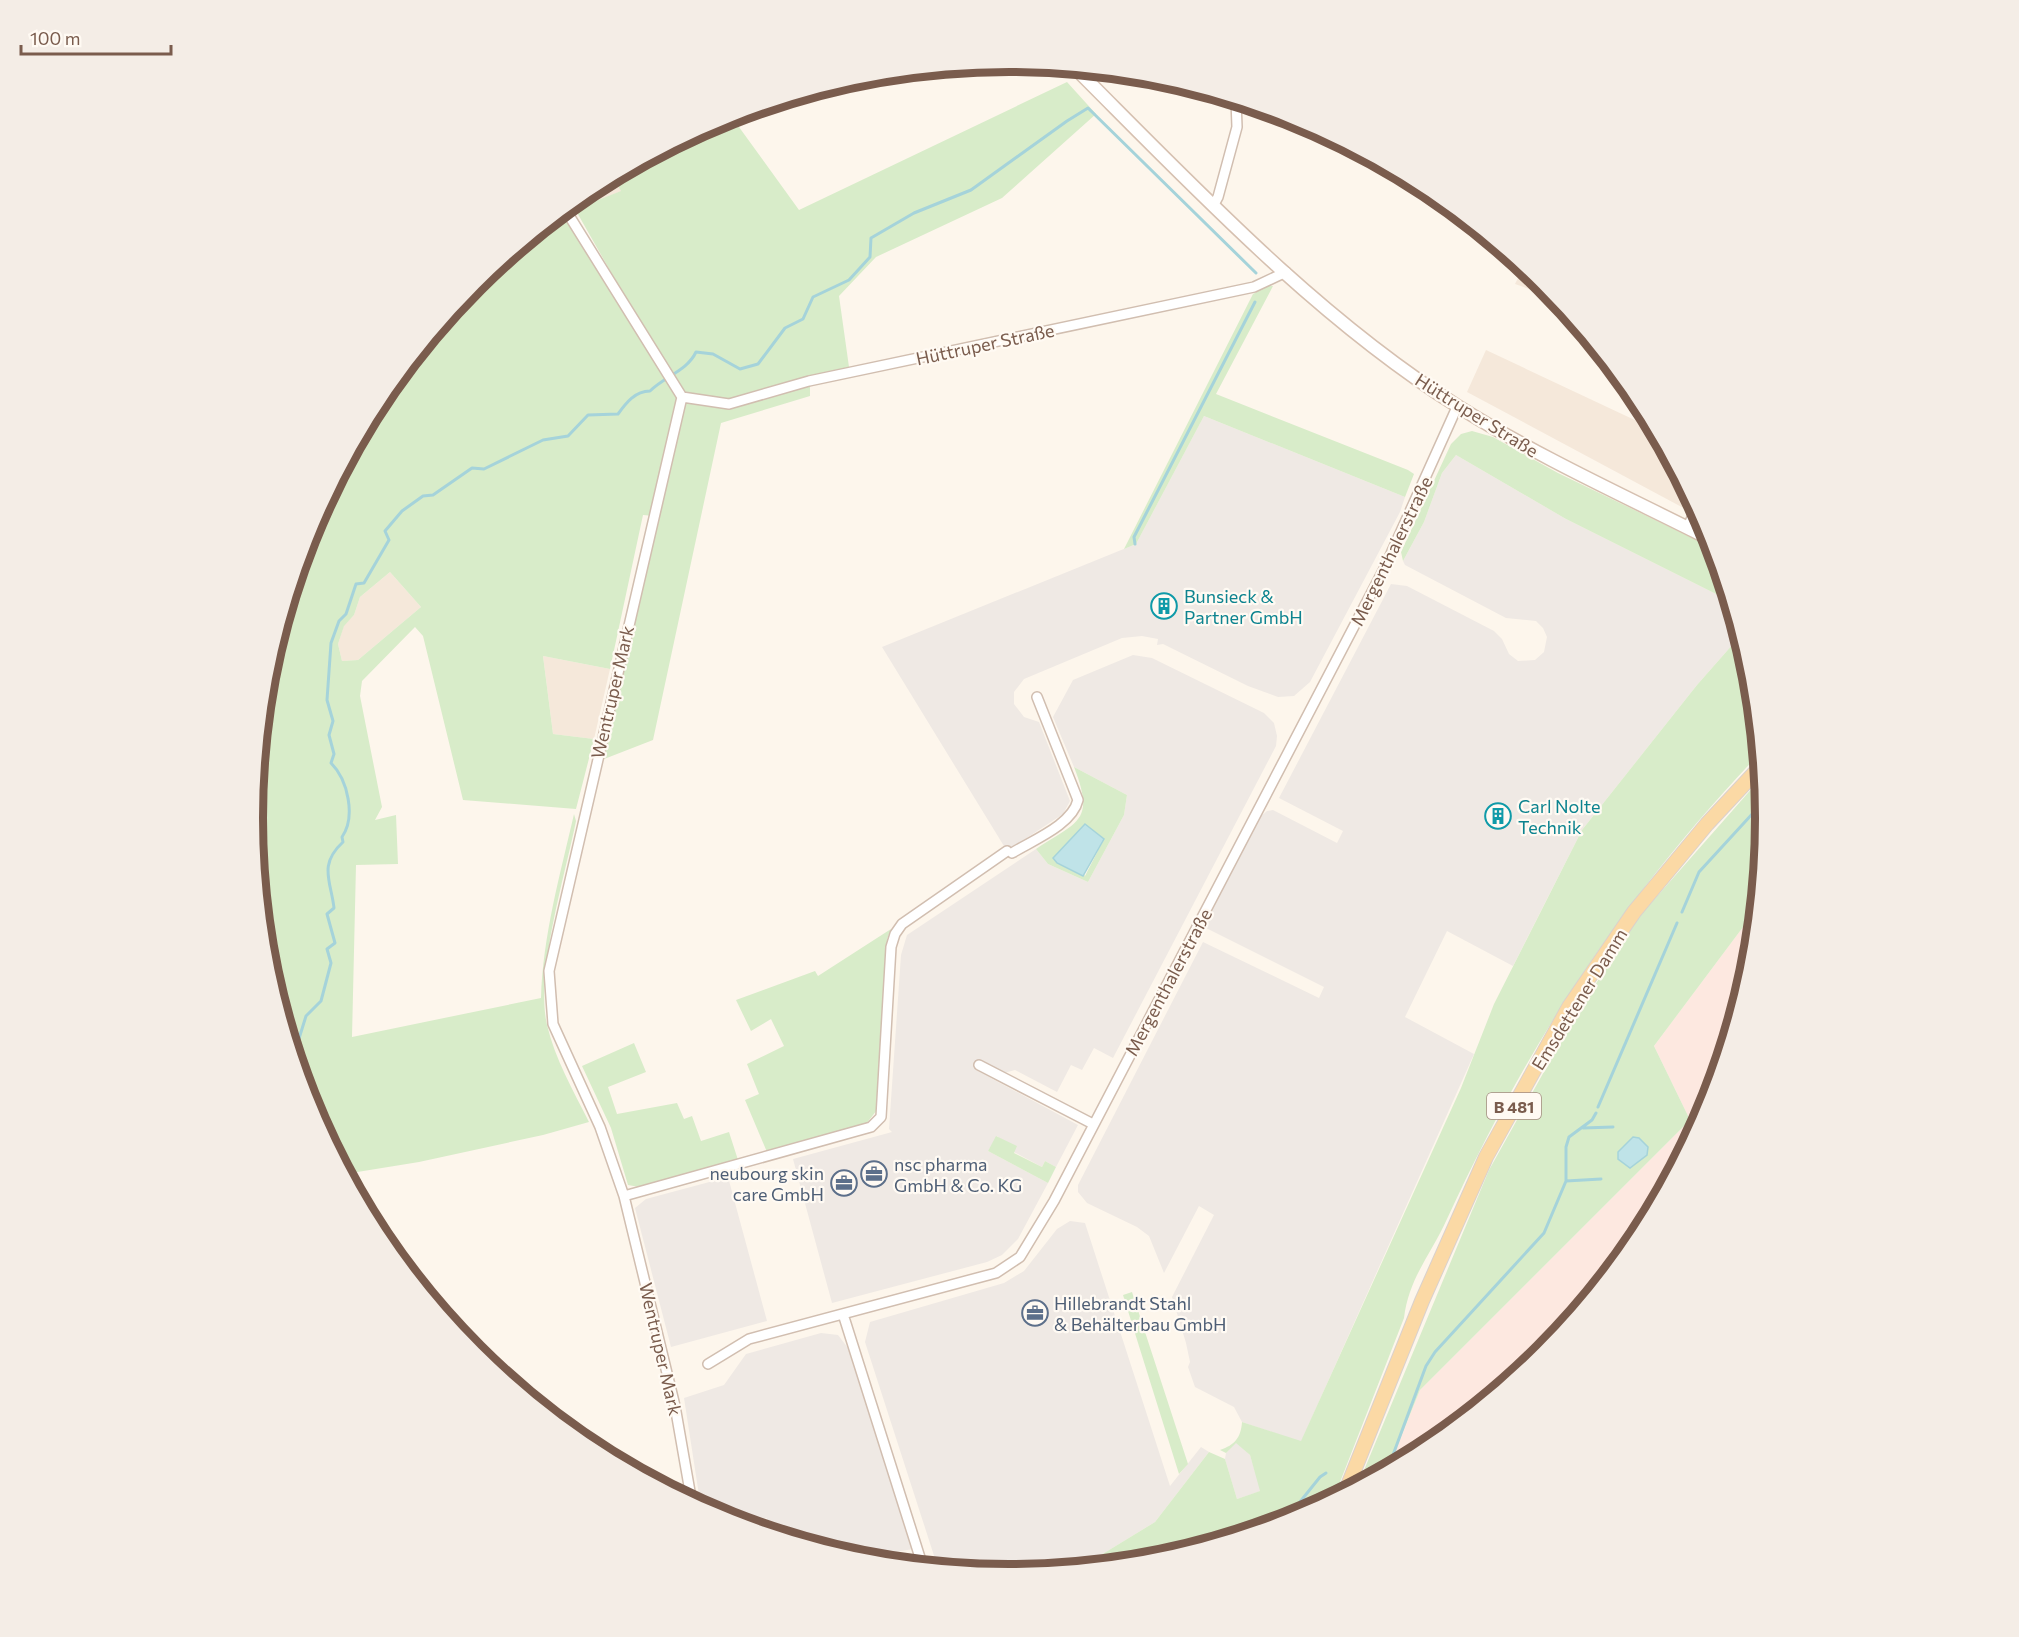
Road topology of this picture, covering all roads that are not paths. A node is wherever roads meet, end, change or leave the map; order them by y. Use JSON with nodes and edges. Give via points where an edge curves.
{"nodes":[{"id":1,"x":1083,"y":76,"type":"edge"},
{"id":2,"x":1237,"y":108,"type":"edge"},
{"id":3,"x":1213,"y":206,"type":"junction"},
{"id":4,"x":569,"y":216,"type":"edge"},
{"id":5,"x":1286,"y":272,"type":"junction"},
{"id":6,"x":682,"y":397,"type":"junction"},
{"id":7,"x":1457,"y":407,"type":"junction"},
{"id":8,"x":1692,"y":517,"type":"edge"},
{"id":9,"x":1688,"y":527,"type":"junction"},
{"id":10,"x":1699,"y":533,"type":"edge"},
{"id":11,"x":1037,"y":697,"type":"dead end"},
{"id":12,"x":1754,"y":773,"type":"edge"},
{"id":13,"x":979,"y":1065,"type":"dead end"},
{"id":14,"x":1093,"y":1124,"type":"junction"},
{"id":15,"x":624,"y":1196,"type":"junction"},
{"id":16,"x":843,"y":1314,"type":"junction"},
{"id":17,"x":708,"y":1365,"type":"dead end"},
{"id":18,"x":1349,"y":1483,"type":"edge"},
{"id":19,"x":690,"y":1493,"type":"edge"},
{"id":20,"x":921,"y":1560,"type":"edge"}],
"edges":[{"from":1,"to":3,"type":"main road","name":"Hüttruper Straße"},
{"from":2,"to":3,"type":"street","via":[[1238,127]]},
{"from":3,"to":5,"type":"main road","name":"Hüttruper Straße"},
{"from":4,"to":6,"type":"street"},
{"from":5,"to":6,"type":"street","name":"Hüttruper Straße","via":[[1254,287],[809,381],[729,404]]},
{"from":5,"to":7,"type":"main road","name":"Hüttruper Straße","via":[[1372,345]]},
{"from":6,"to":15,"type":"street","name":"Wentruper Mark","via":[[549,971],[553,1024],[600,1127]]},
{"from":7,"to":9,"type":"main road","name":"Hüttruper Straße","via":[[1572,472]]},
{"from":7,"to":14,"type":"street","name":"Mergenthalerstraße","via":[[1380,578]]},
{"from":8,"to":9,"type":"street"},
{"from":9,"to":10,"type":"main road","name":"Hüttruper Straße"},
{"from":11,"to":15,"type":"street","via":[[1078,800],[1076,808],[1068,818],[1009,852],[902,924],[895,934],[891,946],[881,1117],[871,1127]]},
{"from":12,"to":18,"type":"main road","name":"Emsdettener Damm","number":"B 481","via":[[1634,912],[1569,1007],[1486,1157],[1422,1301]]},
{"from":13,"to":14,"type":"street"},
{"from":14,"to":16,"type":"street","name":"Mergenthalerstraße","via":[[1054,1201],[1012,1264],[996,1273]]},
{"from":15,"to":19,"type":"street","name":"Wentruper Mark","via":[[675,1406]]},
{"from":16,"to":17,"type":"street","name":"Mergenthalerstraße","via":[[749,1339]]},
{"from":16,"to":20,"type":"street"}]}
